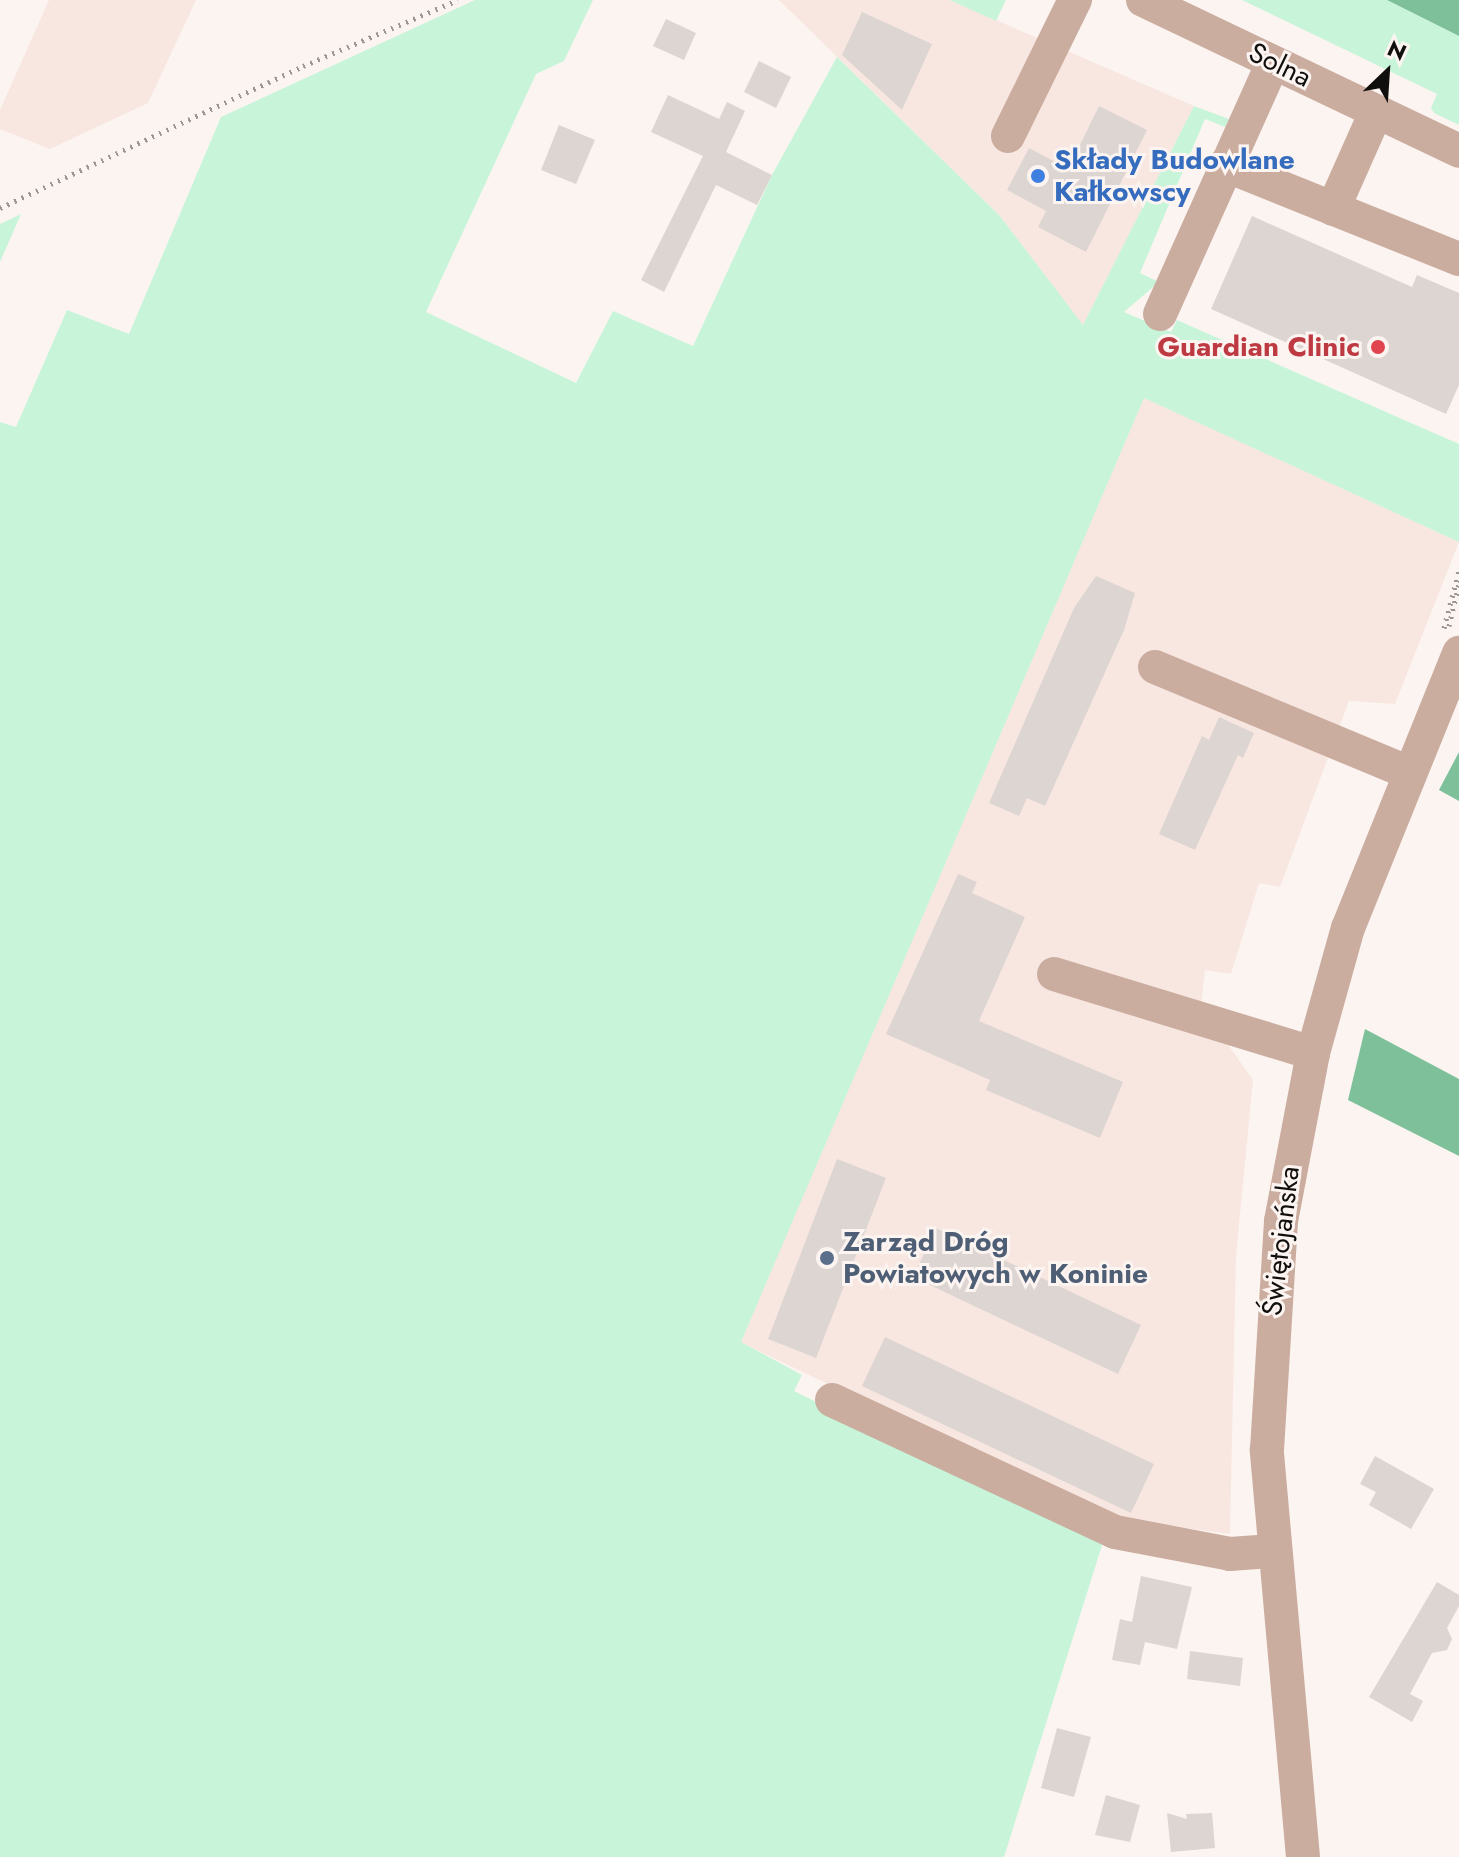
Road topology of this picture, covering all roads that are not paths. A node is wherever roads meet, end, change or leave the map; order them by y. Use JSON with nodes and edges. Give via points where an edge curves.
{"nodes":[{"id":1,"x":1075,"y":0,"type":"edge"},
{"id":2,"x":1143,"y":0,"type":"edge"},
{"id":3,"x":1273,"y":62,"type":"junction"},
{"id":4,"x":1376,"y":112,"type":"junction"},
{"id":5,"x":1008,"y":136,"type":"dead end"},
{"id":6,"x":1459,"y":151,"type":"edge"},
{"id":7,"x":1225,"y":165,"type":"junction"},
{"id":8,"x":1333,"y":209,"type":"junction"},
{"id":9,"x":1459,"y":259,"type":"edge"},
{"id":10,"x":1160,"y":314,"type":"dead end"},
{"id":11,"x":1459,"y":653,"type":"edge"},
{"id":12,"x":1155,"y":667,"type":"dead end"},
{"id":13,"x":1407,"y":772,"type":"junction"},
{"id":14,"x":1054,"y":974,"type":"dead end"},
{"id":15,"x":1313,"y":1053,"type":"junction"},
{"id":16,"x":832,"y":1400,"type":"dead end"},
{"id":17,"x":1272,"y":1551,"type":"junction"},
{"id":18,"x":1309,"y":1853,"type":"edge"}],
"edges":[{"from":1,"to":5,"type":"street"},
{"from":2,"to":3,"type":"street","name":"Solna"},
{"from":3,"to":4,"type":"street","name":"Solna"},
{"from":3,"to":7,"type":"street"},
{"from":4,"to":6,"type":"street","name":"Solna"},
{"from":4,"to":8,"type":"street"},
{"from":7,"to":8,"type":"street"},
{"from":7,"to":10,"type":"street"},
{"from":8,"to":9,"type":"street"},
{"from":11,"to":13,"type":"street","name":"Świętojańska"},
{"from":12,"to":13,"type":"street"},
{"from":13,"to":15,"type":"street","name":"Świętojańska","via":[[1348,928]]},
{"from":14,"to":15,"type":"street"},
{"from":15,"to":17,"type":"street","name":"Świętojańska","via":[[1289,1168],[1272,1309],[1267,1397]]},
{"from":16,"to":17,"type":"street","via":[[1115,1532],[1230,1554]]},
{"from":17,"to":18,"type":"street","name":"Świętojańska"}]}
